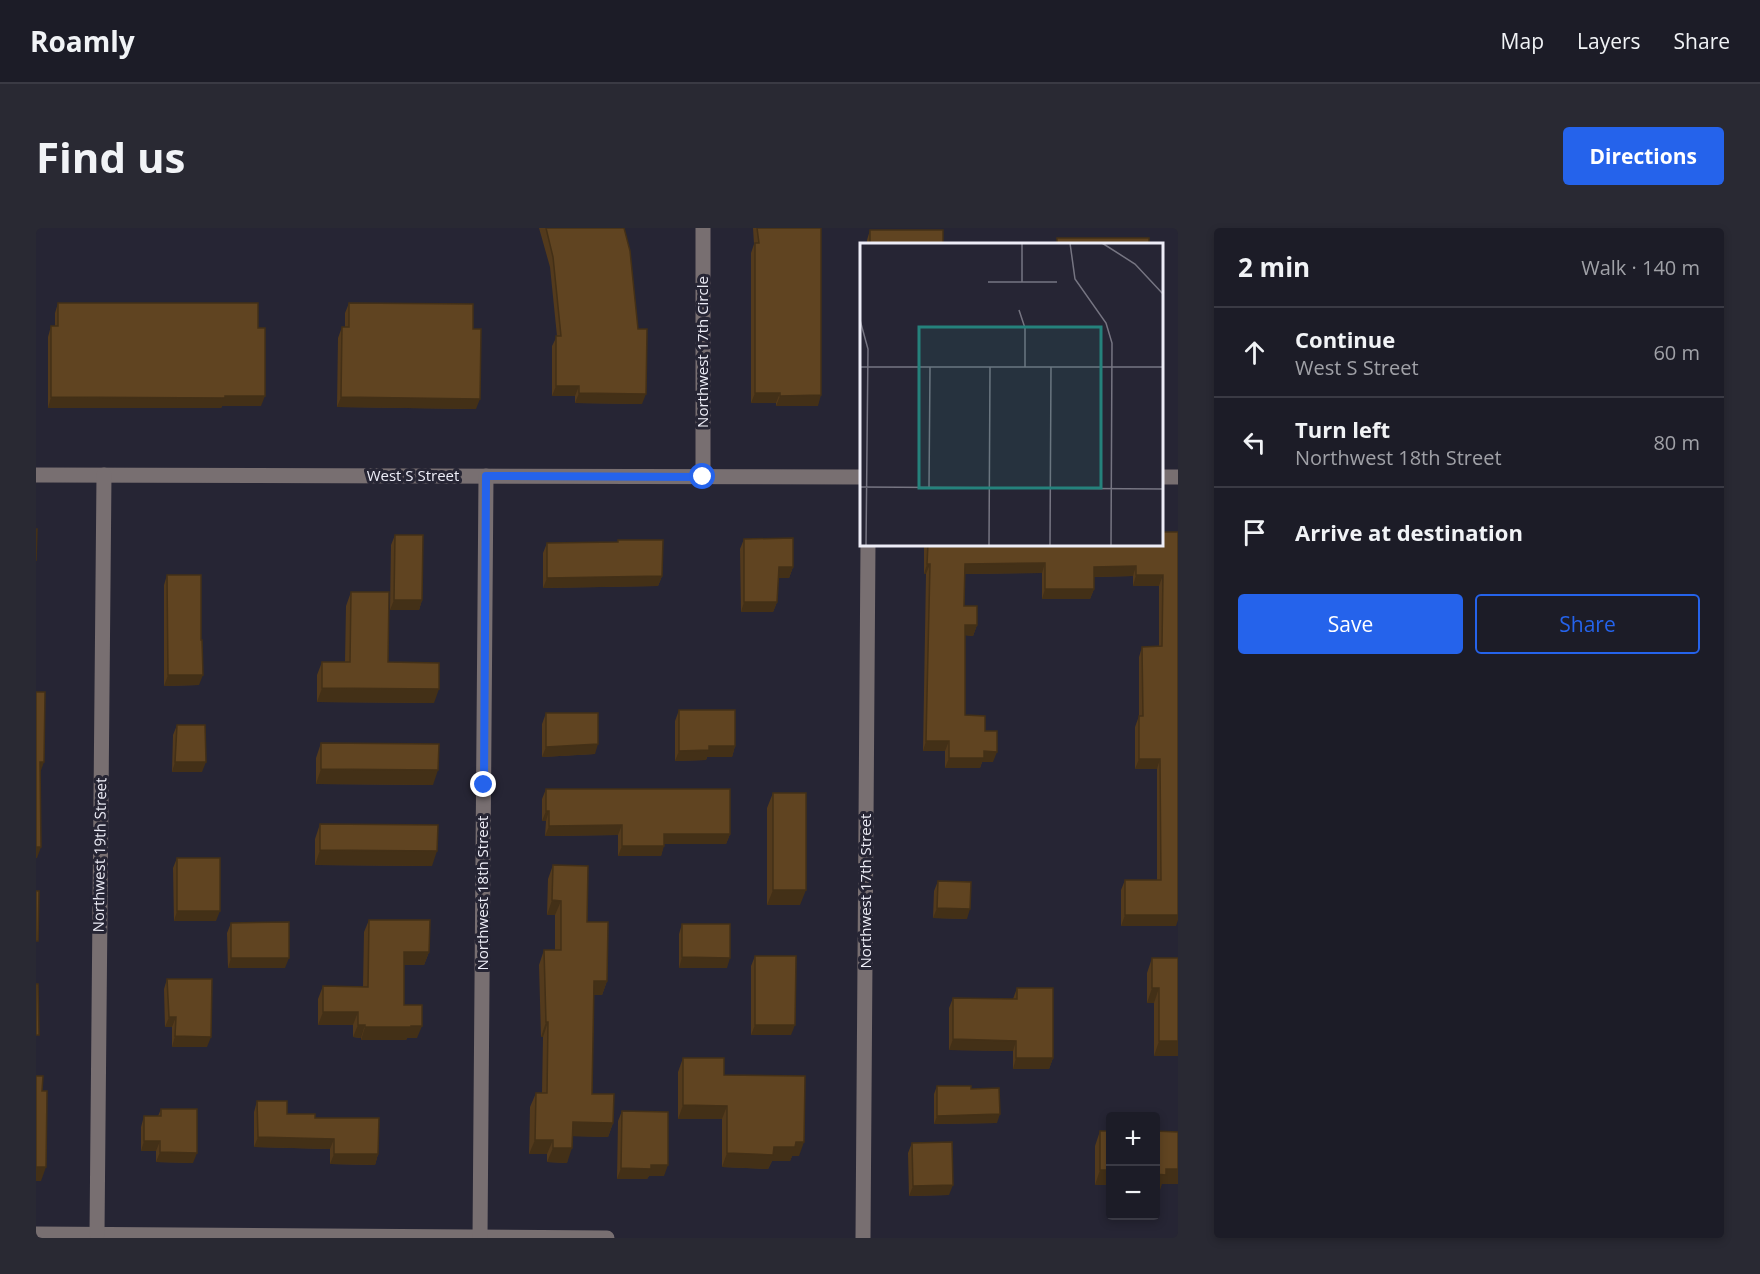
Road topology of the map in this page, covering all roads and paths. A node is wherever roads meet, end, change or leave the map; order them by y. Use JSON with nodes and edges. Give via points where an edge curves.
{"nodes":[{"id":1,"x":703,"y":228,"type":"edge"},
{"id":2,"x":36,"y":475,"type":"edge"},
{"id":3,"x":104,"y":475,"type":"junction"},
{"id":4,"x":486,"y":476,"type":"junction"},
{"id":5,"x":703,"y":477,"type":"junction"},
{"id":6,"x":860,"y":477,"type":"edge"},
{"id":7,"x":868,"y":546,"type":"edge"},
{"id":8,"x":36,"y":1234,"type":"edge"},
{"id":9,"x":97,"y":1234,"type":"junction"},
{"id":10,"x":480,"y":1237,"type":"edge"},
{"id":11,"x":607,"y":1238,"type":"edge"},
{"id":12,"x":863,"y":1238,"type":"edge"}],
"edges":[{"from":1,"to":5,"type":"street","name":"Northwest 17th Circle"},
{"from":2,"to":3,"type":"street","name":"West S Street"},
{"from":3,"to":4,"type":"street","name":"West S Street"},
{"from":3,"to":9,"type":"street","name":"Northwest 19th Street"},
{"from":4,"to":5,"type":"street","name":"West S Street"},
{"from":4,"to":10,"type":"street","name":"Northwest 18th Street"},
{"from":5,"to":6,"type":"street","name":"West S Street"},
{"from":7,"to":12,"type":"street","name":"Northwest 17th Street"},
{"from":8,"to":9,"type":"street"},
{"from":9,"to":10,"type":"street"},
{"from":10,"to":11,"type":"street"}]}
